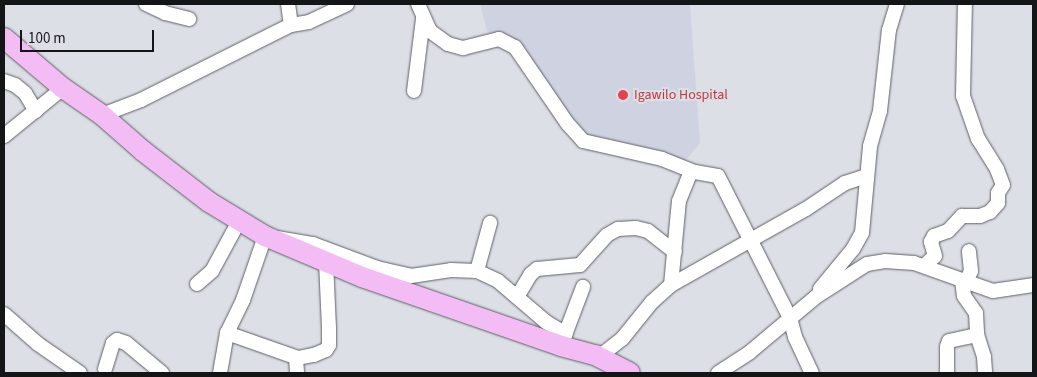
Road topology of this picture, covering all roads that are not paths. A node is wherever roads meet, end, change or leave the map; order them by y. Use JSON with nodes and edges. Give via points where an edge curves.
{"nodes":[{"id":1,"x":146,"y":4,"type":"edge"},
{"id":2,"x":288,"y":4,"type":"edge"},
{"id":3,"x":347,"y":4,"type":"edge"},
{"id":4,"x":418,"y":4,"type":"edge"},
{"id":5,"x":897,"y":4,"type":"edge"},
{"id":6,"x":965,"y":4,"type":"edge"},
{"id":7,"x":189,"y":19,"type":"dead end"},
{"id":8,"x":423,"y":19,"type":"junction"},
{"id":9,"x":291,"y":25,"type":"junction"},
{"id":10,"x":4,"y":38,"type":"edge"},
{"id":11,"x":4,"y":81,"type":"edge"},
{"id":12,"x":63,"y":88,"type":"junction"},
{"id":13,"x":414,"y":91,"type":"dead end"},
{"id":14,"x":36,"y":111,"type":"junction"},
{"id":15,"x":102,"y":115,"type":"junction"},
{"id":16,"x":4,"y":136,"type":"edge"},
{"id":17,"x":691,"y":171,"type":"junction"},
{"id":18,"x":867,"y":176,"type":"junction"},
{"id":19,"x":239,"y":221,"type":"junction"},
{"id":20,"x":490,"y":223,"type":"dead end"},
{"id":21,"x":265,"y":236,"type":"junction"},
{"id":22,"x":752,"y":239,"type":"junction"},
{"id":23,"x":969,"y":251,"type":"dead end"},
{"id":24,"x":675,"y":252,"type":"junction"},
{"id":25,"x":326,"y":261,"type":"junction"},
{"id":26,"x":925,"y":265,"type":"junction"},
{"id":27,"x":477,"y":271,"type":"junction"},
{"id":28,"x":964,"y":281,"type":"junction"},
{"id":29,"x":198,"y":284,"type":"dead end"},
{"id":30,"x":671,"y":285,"type":"junction"},
{"id":31,"x":1033,"y":285,"type":"edge"},
{"id":32,"x":583,"y":287,"type":"dead end"},
{"id":33,"x":817,"y":296,"type":"junction"},
{"id":34,"x":517,"y":297,"type":"junction"},
{"id":35,"x":4,"y":314,"type":"edge"},
{"id":36,"x":790,"y":318,"type":"junction"},
{"id":37,"x":227,"y":333,"type":"junction"},
{"id":38,"x":977,"y":334,"type":"junction"},
{"id":39,"x":564,"y":340,"type":"junction"},
{"id":40,"x":595,"y":355,"type":"junction"},
{"id":41,"x":296,"y":358,"type":"junction"},
{"id":42,"x":105,"y":369,"type":"dead end"},
{"id":43,"x":80,"y":373,"type":"edge"},
{"id":44,"x":162,"y":373,"type":"edge"},
{"id":45,"x":220,"y":373,"type":"edge"},
{"id":46,"x":297,"y":373,"type":"edge"},
{"id":47,"x":630,"y":373,"type":"edge"},
{"id":48,"x":718,"y":373,"type":"edge"},
{"id":49,"x":812,"y":373,"type":"edge"},
{"id":50,"x":947,"y":373,"type":"edge"},
{"id":51,"x":985,"y":373,"type":"edge"}],
"edges":[{"from":1,"to":7,"type":"street"},
{"from":2,"to":9,"type":"street"},
{"from":3,"to":9,"type":"street","via":[[309,22]]},
{"from":4,"to":8,"type":"street"},
{"from":5,"to":18,"type":"street","via":[[889,30],[880,111],[870,146]]},
{"from":6,"to":26,"type":"street","via":[[963,96],[978,139],[1003,185],[998,193],[998,202],[990,212],[978,216],[964,215],[948,231],[934,236],[931,241],[935,256]]},
{"from":8,"to":13,"type":"street"},
{"from":8,"to":17,"type":"street","via":[[434,36],[458,47],[499,39],[512,44],[567,124],[583,141],[662,159]]},
{"from":9,"to":15,"type":"street","via":[[141,100]]},
{"from":10,"to":12,"type":"highway"},
{"from":11,"to":14,"type":"street","via":[[25,93]]},
{"from":12,"to":14,"type":"street"},
{"from":12,"to":15,"type":"highway"},
{"from":14,"to":16,"type":"street"},
{"from":15,"to":19,"type":"highway","via":[[143,151]]},
{"from":17,"to":22,"type":"street","via":[[718,176]]},
{"from":17,"to":24,"type":"street","via":[[679,201]]},
{"from":18,"to":22,"type":"street","via":[[845,183]]},
{"from":18,"to":33,"type":"street","via":[[862,233]]},
{"from":19,"to":21,"type":"highway"},
{"from":19,"to":29,"type":"street","via":[[212,272]]},
{"from":20,"to":27,"type":"street"},
{"from":21,"to":25,"type":"highway"},
{"from":21,"to":27,"type":"street","via":[[313,244],[402,275],[416,277],[451,270]]},
{"from":21,"to":37,"type":"street","via":[[243,300]]},
{"from":22,"to":30,"type":"street"},
{"from":22,"to":36,"type":"street"},
{"from":23,"to":28,"type":"street","via":[[971,271]]},
{"from":24,"to":30,"type":"street"},
{"from":24,"to":34,"type":"street","via":[[648,230],[618,229],[607,235],[580,265],[537,269]]},
{"from":25,"to":39,"type":"highway","via":[[362,276]]},
{"from":25,"to":41,"type":"street","via":[[328,346],[319,354]]},
{"from":26,"to":28,"type":"street"},
{"from":26,"to":33,"type":"street","via":[[885,261],[867,264]]},
{"from":27,"to":34,"type":"street","via":[[498,281]]},
{"from":28,"to":31,"type":"street","via":[[998,292]]},
{"from":28,"to":38,"type":"street","via":[[964,296],[976,313]]},
{"from":30,"to":40,"type":"street","via":[[652,302],[622,339],[604,353]]},
{"from":32,"to":39,"type":"street"},
{"from":33,"to":36,"type":"street"},
{"from":34,"to":39,"type":"street"},
{"from":35,"to":43,"type":"street","via":[[38,344]]},
{"from":36,"to":48,"type":"street","via":[[750,352]]},
{"from":36,"to":49,"type":"street","via":[[795,338]]},
{"from":37,"to":41,"type":"street"},
{"from":37,"to":45,"type":"street"},
{"from":38,"to":50,"type":"street","via":[[949,341]]},
{"from":38,"to":51,"type":"street"},
{"from":39,"to":40,"type":"highway"},
{"from":40,"to":47,"type":"highway"},
{"from":41,"to":46,"type":"street"},
{"from":42,"to":44,"type":"street","via":[[113,343],[117,340],[126,343]]}]}
